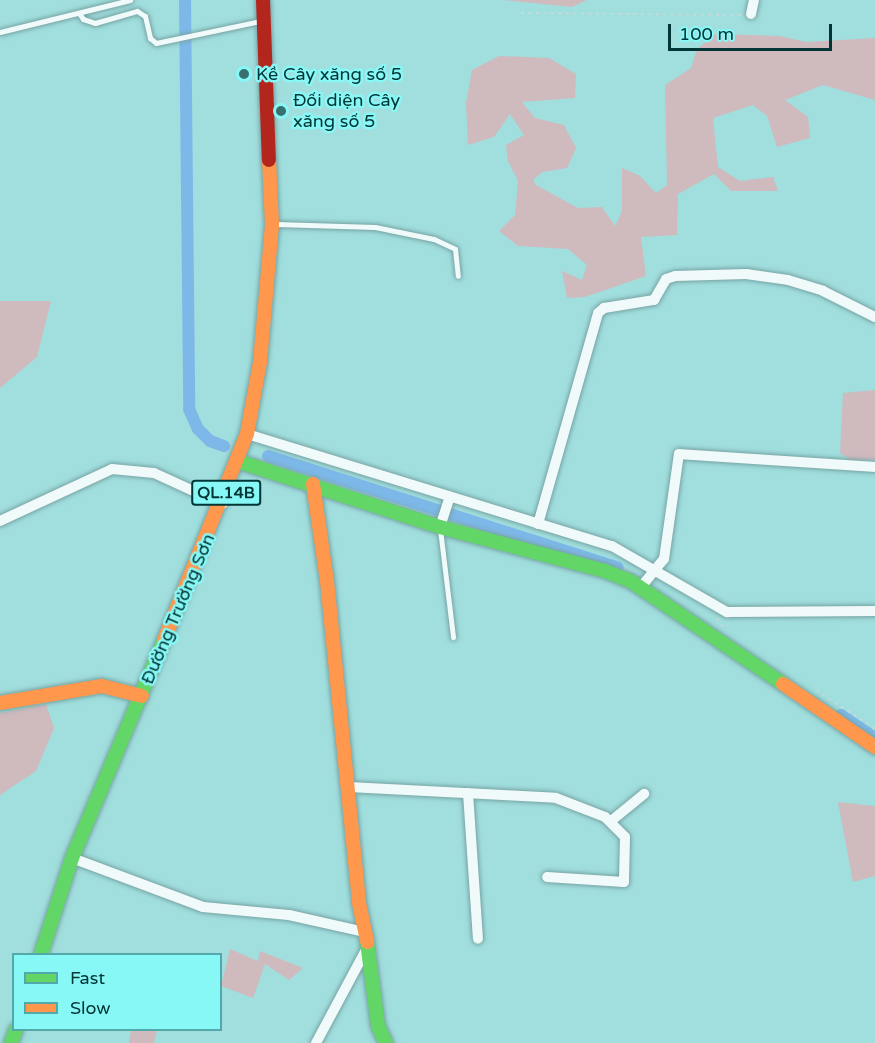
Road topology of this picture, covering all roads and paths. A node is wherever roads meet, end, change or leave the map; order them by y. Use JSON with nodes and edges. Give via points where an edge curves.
{"nodes":[{"id":1,"x":130,"y":0,"type":"edge"},
{"id":2,"x":263,"y":0,"type":"edge"},
{"id":3,"x":754,"y":0,"type":"edge"},
{"id":4,"x":79,"y":13,"type":"junction"},
{"id":5,"x":521,"y":13,"type":"dead end"},
{"id":6,"x":751,"y":14,"type":"joint"},
{"id":7,"x":265,"y":20,"type":"junction"},
{"id":8,"x":0,"y":32,"type":"edge"},
{"id":9,"x":272,"y":225,"type":"junction"},
{"id":10,"x":458,"y":276,"type":"dead end"},
{"id":11,"x":875,"y":317,"type":"edge"},
{"id":12,"x":247,"y":434,"type":"junction"},
{"id":13,"x":237,"y":461,"type":"junction"},
{"id":14,"x":875,"y":467,"type":"edge"},
{"id":15,"x":313,"y":484,"type":"junction"},
{"id":16,"x":450,"y":497,"type":"junction"},
{"id":17,"x":222,"y":504,"type":"junction"},
{"id":18,"x":0,"y":521,"type":"edge"},
{"id":19,"x":538,"y":524,"type":"junction"},
{"id":20,"x":440,"y":527,"type":"junction"},
{"id":21,"x":655,"y":571,"type":"junction"},
{"id":22,"x":641,"y":587,"type":"junction"},
{"id":23,"x":706,"y":601,"type":"junction"},
{"id":24,"x":875,"y":611,"type":"edge"},
{"id":25,"x":733,"y":634,"type":"dead end"},
{"id":26,"x":453,"y":637,"type":"dead end"},
{"id":27,"x":809,"y":686,"type":"dead end"},
{"id":28,"x":142,"y":696,"type":"junction"},
{"id":29,"x":0,"y":703,"type":"edge"},
{"id":30,"x":875,"y":729,"type":"edge"},
{"id":31,"x":875,"y":747,"type":"edge"},
{"id":32,"x":349,"y":787,"type":"junction"},
{"id":33,"x":468,"y":793,"type":"junction"},
{"id":34,"x":644,"y":794,"type":"dead end"},
{"id":35,"x":611,"y":821,"type":"junction"},
{"id":36,"x":72,"y":858,"type":"junction"},
{"id":37,"x":547,"y":877,"type":"dead end"},
{"id":38,"x":366,"y":939,"type":"junction"},
{"id":39,"x":478,"y":939,"type":"dead end"},
{"id":40,"x":40,"y":953,"type":"edge"},
{"id":41,"x":316,"y":1043,"type":"edge"},
{"id":42,"x":386,"y":1043,"type":"edge"}],
"edges":[{"from":1,"to":4,"type":"lane"},
{"from":2,"to":7,"type":"main road","name":"Đường Trường Sơn","number":"QL.14B"},
{"from":3,"to":6,"type":"street"},
{"from":4,"to":7,"type":"lane","via":[[94,23],[137,11],[145,15],[150,38],[159,42]]},
{"from":4,"to":8,"type":"lane"},
{"from":5,"to":6,"type":"path"},
{"from":7,"to":9,"type":"main road","name":"Đường Trường Sơn","number":"QL.14B"},
{"from":9,"to":10,"type":"lane","via":[[375,227],[434,238],[455,249]]},
{"from":9,"to":12,"type":"main road","name":"Đường Trường Sơn","number":"QL.14B","via":[[260,362]]},
{"from":11,"to":19,"type":"street","via":[[806,285],[746,274],[675,276],[666,279],[654,300],[604,308],[598,313]]},
{"from":12,"to":13,"type":"main road","name":"Đường Trường Sơn","number":"QL.14B"},
{"from":12,"to":16,"type":"street"},
{"from":13,"to":15,"type":"main road"},
{"from":13,"to":17,"type":"main road","name":"Đường Trường Sơn","number":"QL.14B"},
{"from":14,"to":21,"type":"street","via":[[679,454],[664,559]]},
{"from":15,"to":20,"type":"main road"},
{"from":15,"to":32,"type":"main road"},
{"from":16,"to":19,"type":"street"},
{"from":16,"to":20,"type":"street"},
{"from":17,"to":18,"type":"street","via":[[154,472],[112,469]]},
{"from":17,"to":28,"type":"main road","name":"Đường Trường Sơn","number":"QL.14B"},
{"from":19,"to":21,"type":"street","via":[[612,546]]},
{"from":20,"to":22,"type":"main road","via":[[605,571]]},
{"from":20,"to":26,"type":"lane"},
{"from":21,"to":22,"type":"street"},
{"from":21,"to":23,"type":"street"},
{"from":22,"to":31,"type":"main road"},
{"from":23,"to":24,"type":"street","via":[[737,614]]},
{"from":23,"to":25,"type":"path","via":[[723,627]]},
{"from":27,"to":30,"type":"path"},
{"from":28,"to":29,"type":"main road","via":[[102,687]]},
{"from":28,"to":36,"type":"main road","name":"Đường Trường Sơn","number":"QL.14B"},
{"from":32,"to":33,"type":"street"},
{"from":32,"to":38,"type":"main road"},
{"from":33,"to":35,"type":"street","via":[[556,798]]},
{"from":33,"to":39,"type":"street"},
{"from":34,"to":35,"type":"street"},
{"from":35,"to":37,"type":"street","via":[[625,837],[624,882]]},
{"from":36,"to":38,"type":"street","via":[[203,907],[289,915]]},
{"from":36,"to":40,"type":"main road","name":"Đường Trường Sơn","number":"QL.14B"},
{"from":38,"to":41,"type":"street"},
{"from":38,"to":42,"type":"main road","via":[[378,1026]]}]}
